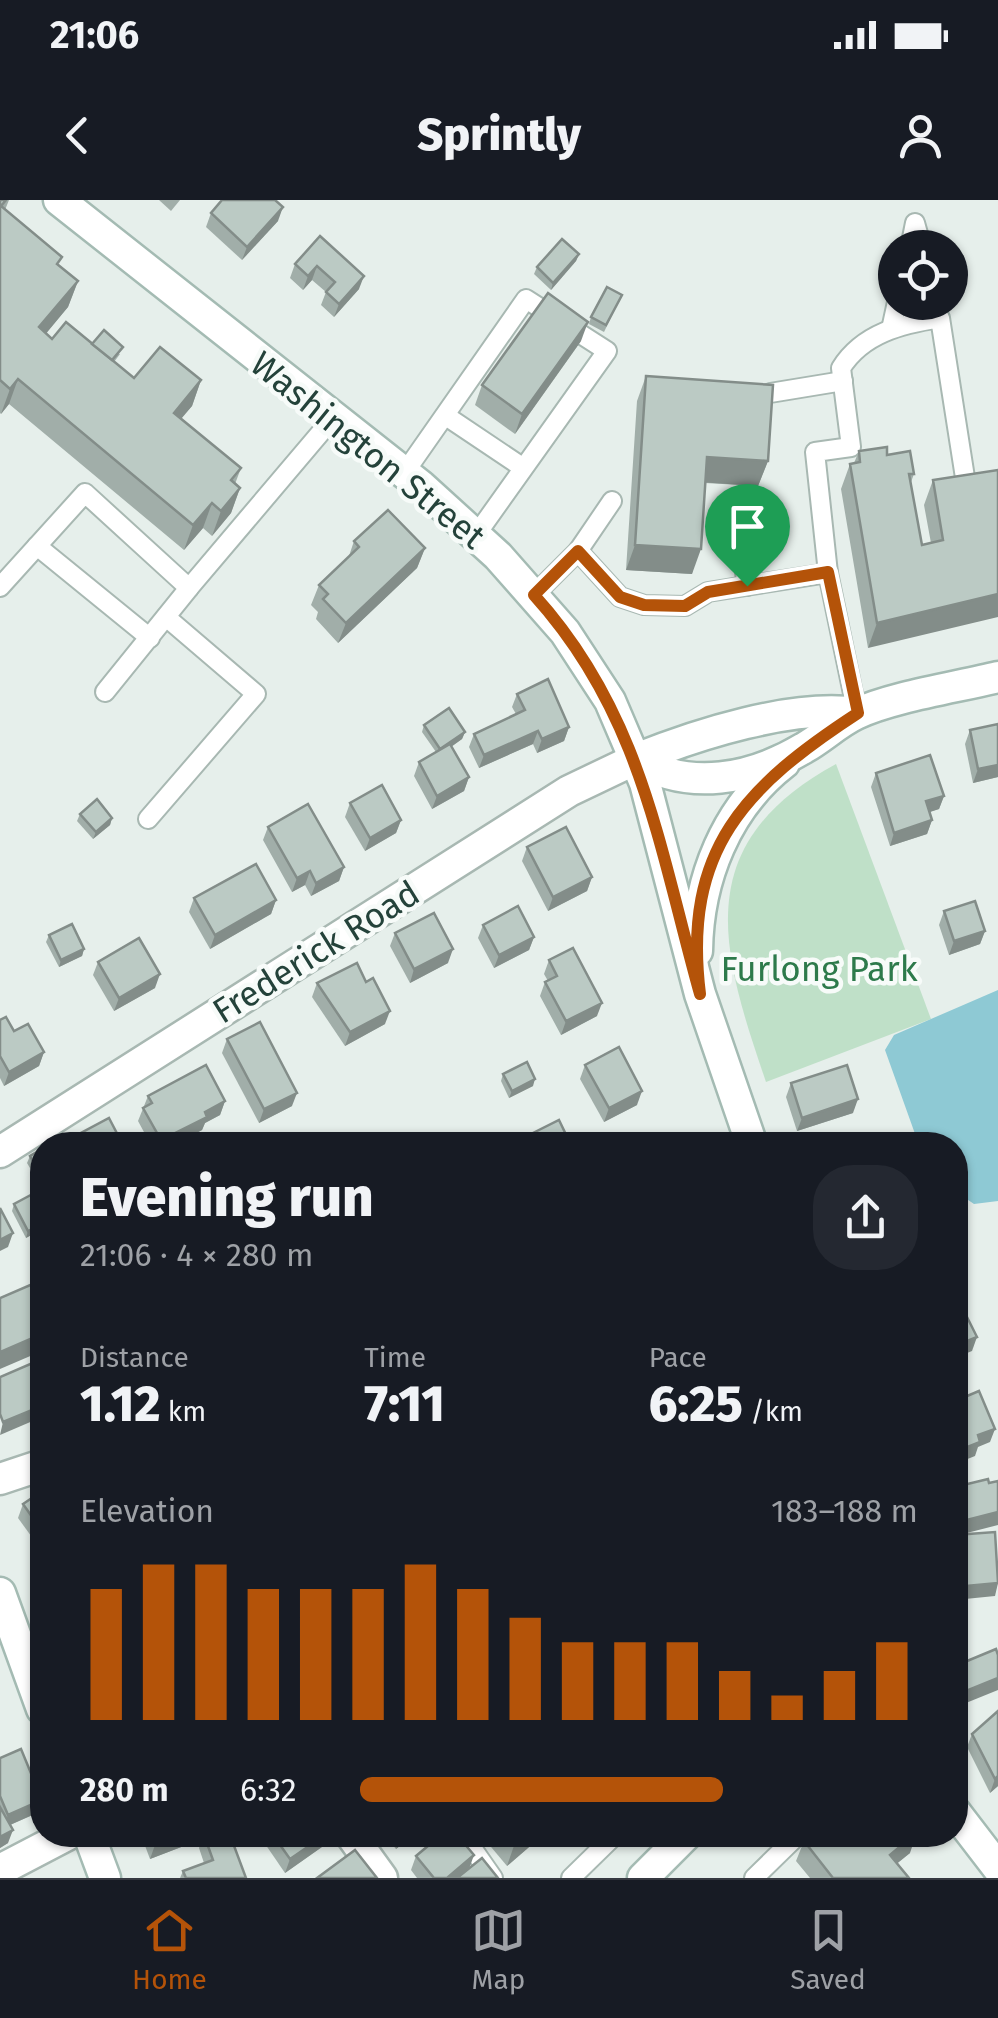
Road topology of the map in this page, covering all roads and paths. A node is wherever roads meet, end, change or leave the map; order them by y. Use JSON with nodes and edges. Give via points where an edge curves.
{"nodes":[{"id":1,"x":58,"y":200,"type":"edge"},
{"id":2,"x":893,"y":320,"type":"edge"},
{"id":3,"x":907,"y":320,"type":"edge"},
{"id":4,"x":940,"y":320,"type":"edge"},
{"id":5,"x":892,"y":325,"type":"junction"},
{"id":6,"x":843,"y":381,"type":"junction"},
{"id":7,"x":770,"y":393,"type":"edge"},
{"id":8,"x":446,"y":416,"type":"junction"},
{"id":9,"x":334,"y":418,"type":"junction"},
{"id":10,"x":522,"y":467,"type":"junction"},
{"id":11,"x":405,"y":472,"type":"junction"},
{"id":12,"x":966,"y":484,"type":"edge"},
{"id":13,"x":612,"y":501,"type":"dead end"},
{"id":14,"x":736,"y":509,"type":"dead end"},
{"id":15,"x":476,"y":535,"type":"junction"},
{"id":16,"x":37,"y":546,"type":"junction"},
{"id":17,"x":578,"y":551,"type":"junction"},
{"id":18,"x":828,"y":572,"type":"junction"},
{"id":19,"x":747,"y":586,"type":"junction"},
{"id":20,"x":0,"y":587,"type":"edge"},
{"id":21,"x":189,"y":588,"type":"junction"},
{"id":22,"x":534,"y":595,"type":"junction"},
{"id":23,"x":166,"y":617,"type":"junction"},
{"id":24,"x":150,"y":638,"type":"junction"},
{"id":25,"x":998,"y":677,"type":"edge"},
{"id":26,"x":105,"y":692,"type":"dead end"},
{"id":27,"x":858,"y":713,"type":"junction"},
{"id":28,"x":802,"y":749,"type":"junction"},
{"id":29,"x":636,"y":760,"type":"junction"},
{"id":30,"x":148,"y":819,"type":"dead end"},
{"id":31,"x":700,"y":994,"type":"junction"},
{"id":32,"x":32,"y":1132,"type":"edge"},
{"id":33,"x":748,"y":1132,"type":"edge"},
{"id":34,"x":30,"y":1133,"type":"edge"},
{"id":35,"x":0,"y":1152,"type":"edge"},
{"id":36,"x":30,"y":1469,"type":"edge"},
{"id":37,"x":0,"y":1479,"type":"edge"},
{"id":38,"x":0,"y":1593,"type":"edge"},
{"id":39,"x":30,"y":1676,"type":"edge"},
{"id":40,"x":968,"y":1829,"type":"edge"},
{"id":41,"x":43,"y":1847,"type":"edge"},
{"id":42,"x":93,"y":1847,"type":"edge"},
{"id":43,"x":360,"y":1847,"type":"edge"},
{"id":44,"x":471,"y":1847,"type":"edge"},
{"id":45,"x":602,"y":1847,"type":"edge"},
{"id":46,"x":674,"y":1847,"type":"edge"},
{"id":47,"x":786,"y":1847,"type":"edge"},
{"id":48,"x":998,"y":1868,"type":"edge"},
{"id":49,"x":0,"y":1870,"type":"edge"},
{"id":50,"x":105,"y":1878,"type":"edge"},
{"id":51,"x":382,"y":1878,"type":"edge"},
{"id":52,"x":493,"y":1878,"type":"edge"},
{"id":53,"x":570,"y":1878,"type":"edge"},
{"id":54,"x":643,"y":1878,"type":"edge"},
{"id":55,"x":754,"y":1878,"type":"edge"}],
"edges":[{"from":1,"to":9,"type":"main road","name":"Washington Street"},
{"from":2,"to":5,"type":"lane"},
{"from":3,"to":5,"type":"lane"},
{"from":4,"to":12,"type":"lane"},
{"from":5,"to":6,"type":"lane","via":[[847,358],[840,368]]},
{"from":6,"to":7,"type":"lane"},
{"from":6,"to":18,"type":"lane","via":[[852,448],[814,452]]},
{"from":8,"to":10,"type":"lane"},
{"from":8,"to":10,"type":"lane","via":[[526,299],[607,351]]},
{"from":8,"to":11,"type":"lane"},
{"from":9,"to":11,"type":"main road","name":"Washington Street"},
{"from":9,"to":21,"type":"lane"},
{"from":10,"to":15,"type":"lane"},
{"from":11,"to":15,"type":"main road","name":"Washington Street"},
{"from":13,"to":17,"type":"lane"},
{"from":14,"to":19,"type":"lane"},
{"from":15,"to":22,"type":"main road","name":"Washington Street"},
{"from":16,"to":20,"type":"lane"},
{"from":16,"to":21,"type":"lane","via":[[85,493]]},
{"from":16,"to":24,"type":"lane"},
{"from":17,"to":19,"type":"lane","via":[[620,597],[644,605],[685,606],[708,592]]},
{"from":17,"to":22,"type":"lane"},
{"from":18,"to":19,"type":"lane"},
{"from":18,"to":27,"type":"lane"},
{"from":21,"to":23,"type":"lane"},
{"from":22,"to":29,"type":"main road","name":"Washington Street","via":[[598,680]]},
{"from":23,"to":24,"type":"lane"},
{"from":23,"to":30,"type":"lane","via":[[256,694]]},
{"from":24,"to":26,"type":"lane"},
{"from":25,"to":27,"type":"main road"},
{"from":27,"to":28,"type":"main road"},
{"from":27,"to":29,"type":"main road","name":"Frederick Road","via":[[820,708]]},
{"from":28,"to":29,"type":"main road","via":[[760,768],[710,779],[674,778]]},
{"from":28,"to":31,"type":"main road","via":[[751,795],[719,846],[699,916]]},
{"from":29,"to":31,"type":"main road","name":"Washington Street"},
{"from":29,"to":32,"type":"main road","name":"Frederick Road","via":[[569,792]]},
{"from":31,"to":33,"type":"main road","name":"Washington Street"},
{"from":34,"to":35,"type":"main road","name":"Frederick Road"},
{"from":36,"to":37,"type":"main road"},
{"from":38,"to":39,"type":"main road"},
{"from":40,"to":48,"type":"main road"},
{"from":41,"to":49,"type":"main road"},
{"from":42,"to":50,"type":"main road"},
{"from":43,"to":51,"type":"main road"},
{"from":44,"to":52,"type":"lane"},
{"from":45,"to":53,"type":"lane"},
{"from":46,"to":54,"type":"main road"},
{"from":47,"to":55,"type":"lane"}]}
